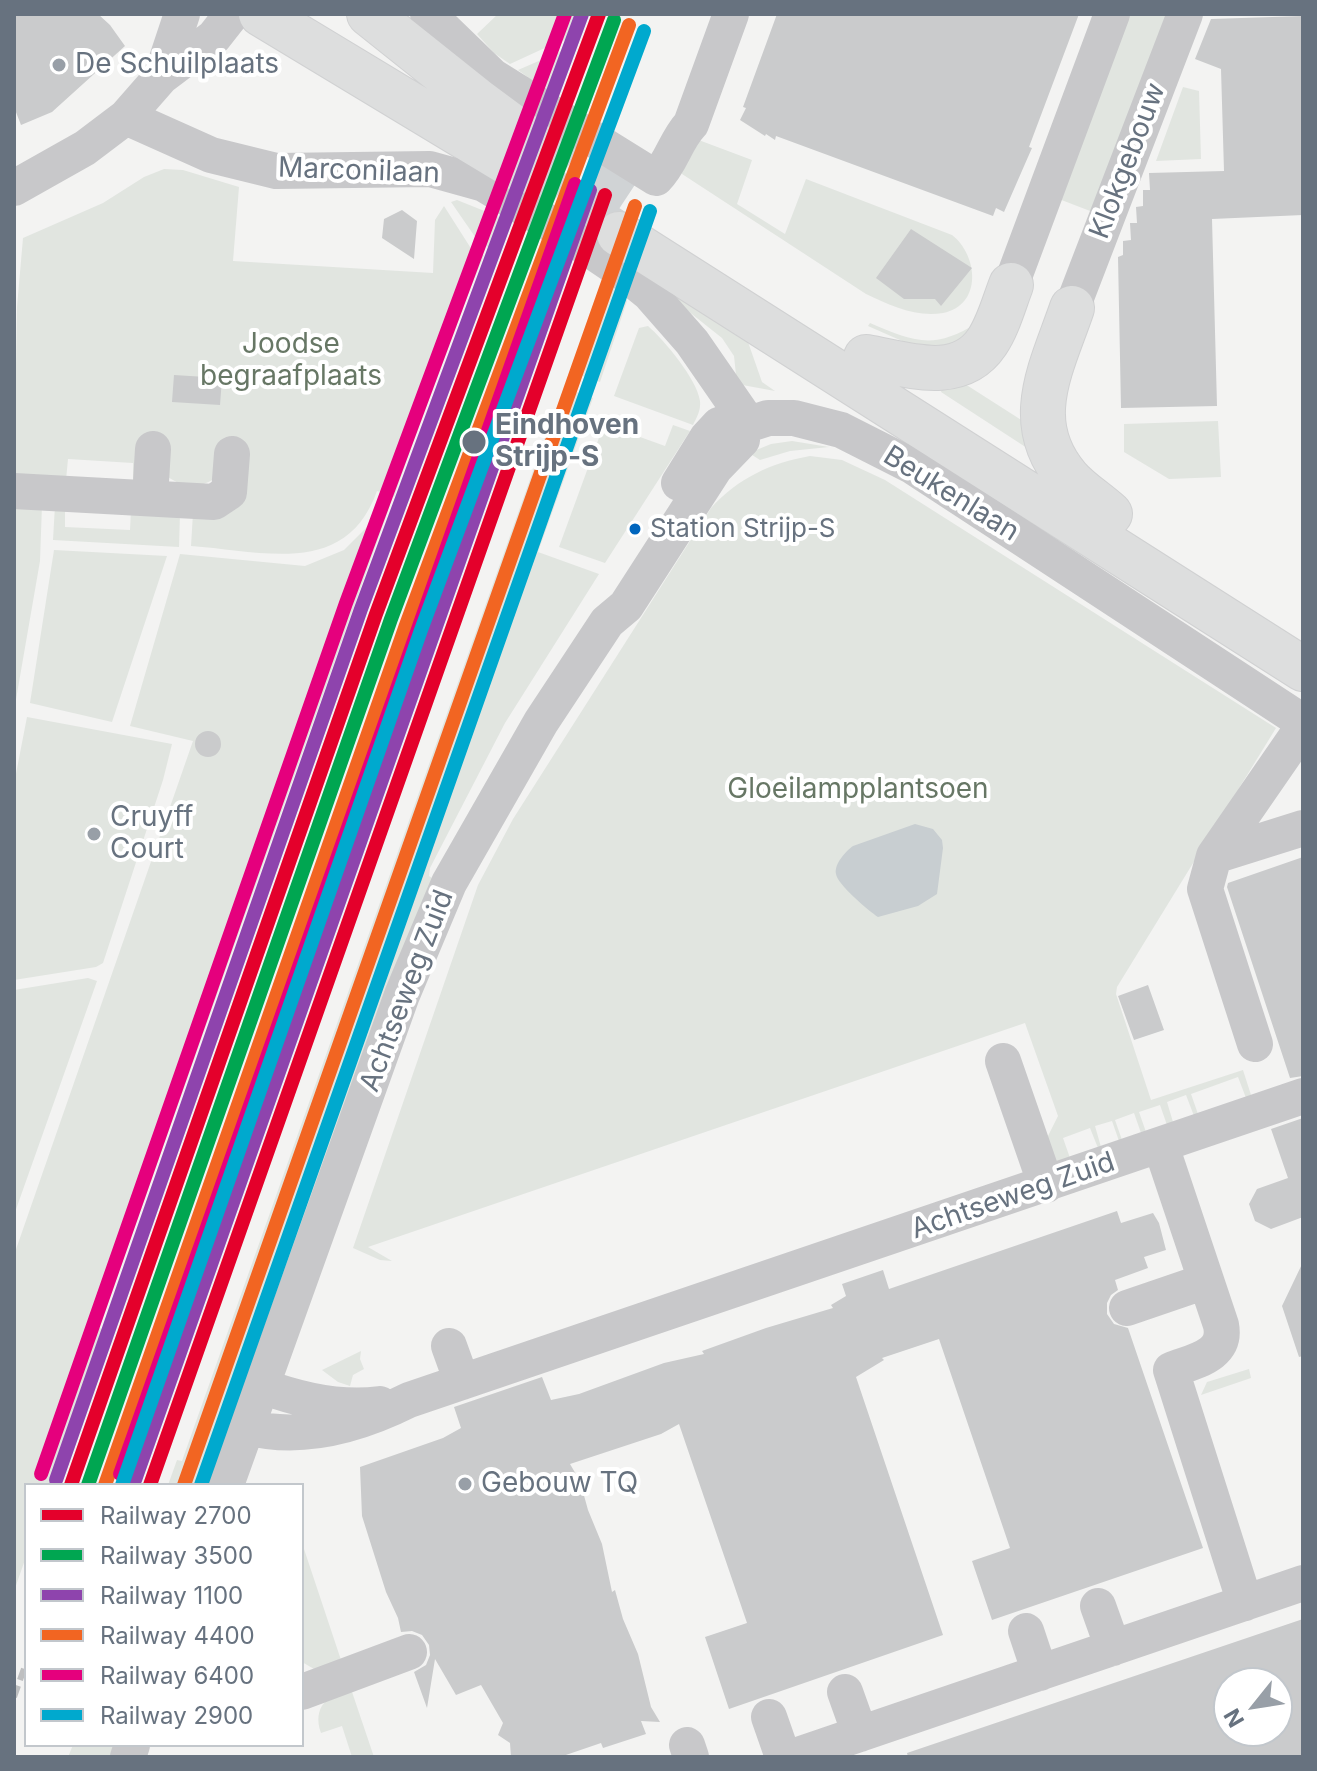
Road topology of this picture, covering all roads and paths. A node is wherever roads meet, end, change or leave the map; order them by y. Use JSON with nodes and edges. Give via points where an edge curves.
{"nodes":[{"id":1,"x":182,"y":14,"type":"edge"},
{"id":2,"x":232,"y":14,"type":"edge"},
{"id":3,"x":261,"y":14,"type":"edge"},
{"id":4,"x":369,"y":14,"type":"edge"},
{"id":5,"x":731,"y":14,"type":"edge"},
{"id":6,"x":1112,"y":14,"type":"edge"},
{"id":7,"x":1185,"y":14,"type":"edge"},
{"id":8,"x":432,"y":35,"type":"edge"},
{"id":9,"x":161,"y":77,"type":"junction"},
{"id":10,"x":126,"y":117,"type":"junction"},
{"id":11,"x":14,"y":188,"type":"edge"},
{"id":12,"x":636,"y":222,"type":"junction"},
{"id":13,"x":1011,"y":285,"type":"joint"},
{"id":14,"x":1072,"y":308,"type":"joint"},
{"id":15,"x":866,"y":357,"type":"junction"},
{"id":16,"x":746,"y":425,"type":"junction"},
{"id":17,"x":153,"y":449,"type":"dead end"},
{"id":18,"x":232,"y":454,"type":"dead end"},
{"id":19,"x":14,"y":491,"type":"edge"},
{"id":20,"x":150,"y":498,"type":"junction"},
{"id":21,"x":1110,"y":514,"type":"junction"},
{"id":22,"x":1303,"y":634,"type":"edge"},
{"id":23,"x":1303,"y":669,"type":"edge"},
{"id":24,"x":1303,"y":724,"type":"edge"},
{"id":25,"x":1303,"y":828,"type":"edge"},
{"id":26,"x":1214,"y":856,"type":"junction"},
{"id":27,"x":1255,"y":1044,"type":"dead end"},
{"id":28,"x":1003,"y":1061,"type":"dead end"},
{"id":29,"x":1303,"y":1096,"type":"edge"},
{"id":30,"x":1161,"y":1146,"type":"junction"},
{"id":31,"x":1046,"y":1185,"type":"junction"},
{"id":32,"x":1206,"y":1281,"type":"junction"},
{"id":33,"x":1127,"y":1308,"type":"dead end"},
{"id":34,"x":449,"y":1346,"type":"dead end"},
{"id":35,"x":462,"y":1382,"type":"junction"},
{"id":36,"x":262,"y":1386,"type":"junction"},
{"id":37,"x":409,"y":1400,"type":"junction"},
{"id":38,"x":247,"y":1427,"type":"junction"},
{"id":39,"x":227,"y":1483,"type":"edge"},
{"id":40,"x":1303,"y":1583,"type":"edge"},
{"id":41,"x":1245,"y":1603,"type":"junction"},
{"id":42,"x":1098,"y":1606,"type":"dead end"},
{"id":43,"x":1026,"y":1631,"type":"dead end"},
{"id":44,"x":1113,"y":1648,"type":"junction"},
{"id":45,"x":409,"y":1652,"type":"dead end"},
{"id":46,"x":1040,"y":1673,"type":"junction"},
{"id":47,"x":304,"y":1691,"type":"edge"},
{"id":48,"x":845,"y":1692,"type":"dead end"},
{"id":49,"x":769,"y":1717,"type":"dead end"},
{"id":50,"x":860,"y":1734,"type":"junction"},
{"id":51,"x":783,"y":1757,"type":"edge"},
{"id":52,"x":792,"y":1757,"type":"edge"}],
"edges":[{"from":1,"to":9,"type":"street"},
{"from":2,"to":9,"type":"street","via":[[214,37]]},
{"from":3,"to":8,"type":"main road","name":"Marconilaan","via":[[526,156]]},
{"from":4,"to":8,"type":"main road","name":"Marconilaan"},
{"from":5,"to":12,"type":"street","via":[[684,130]]},
{"from":6,"to":13,"type":"street"},
{"from":7,"to":14,"type":"street","name":"Klokgebouw"},
{"from":8,"to":12,"type":"street","name":"Marconilaan","via":[[492,76]]},
{"from":9,"to":10,"type":"street"},
{"from":10,"to":11,"type":"street","via":[[85,148]]},
{"from":10,"to":12,"type":"street","name":"Marconilaan","via":[[211,155],[276,171],[406,167],[449,173],[484,184],[559,229]]},
{"from":12,"to":15,"type":"main road"},
{"from":12,"to":16,"type":"street","via":[[649,293],[683,331]]},
{"from":12,"to":23,"type":"main road","name":"Beukenlaan"},
{"from":13,"to":15,"type":"main road","via":[[987,343],[970,360],[950,369]]},
{"from":14,"to":21,"type":"main road","via":[[1042,397],[1041,419],[1046,442],[1067,477]]},
{"from":15,"to":21,"type":"main road"},
{"from":16,"to":24,"type":"street","name":"Beukenlaan","via":[[779,417],[812,422],[841,430],[912,466]]},
{"from":16,"to":36,"type":"street","name":"Achtseweg Zuid","via":[[742,440],[715,468],[626,606],[607,622],[541,722],[449,883],[402,995]]},
{"from":17,"to":20,"type":"street"},
{"from":18,"to":20,"type":"street","via":[[229,492],[214,502]]},
{"from":19,"to":20,"type":"street"},
{"from":21,"to":22,"type":"main road"},
{"from":24,"to":26,"type":"street"},
{"from":25,"to":26,"type":"street"},
{"from":26,"to":27,"type":"street","via":[[1205,889]]},
{"from":28,"to":31,"type":"street"},
{"from":29,"to":30,"type":"street","name":"Achtseweg Zuid"},
{"from":30,"to":31,"type":"street","name":"Achtseweg Zuid"},
{"from":30,"to":32,"type":"street"},
{"from":31,"to":35,"type":"street","name":"Achtseweg Zuid"},
{"from":32,"to":33,"type":"street"},
{"from":32,"to":41,"type":"street","via":[[1221,1325],[1221,1344],[1207,1356],[1171,1370]]},
{"from":34,"to":35,"type":"street"},
{"from":35,"to":37,"type":"street","name":"Achtseweg Zuid"},
{"from":36,"to":37,"type":"street","name":"Achtseweg Zuid","via":[[356,1407]]},
{"from":36,"to":38,"type":"street","name":"Achtseweg Zuid"},
{"from":37,"to":38,"type":"street","name":"Achtseweg Zuid","via":[[376,1417],[326,1430],[274,1434]]},
{"from":38,"to":39,"type":"street","name":"Achtseweg Zuid"},
{"from":40,"to":41,"type":"street"},
{"from":41,"to":44,"type":"street"},
{"from":42,"to":44,"type":"street"},
{"from":43,"to":46,"type":"street"},
{"from":44,"to":46,"type":"street"},
{"from":45,"to":47,"type":"street"},
{"from":46,"to":50,"type":"street"},
{"from":48,"to":50,"type":"street"},
{"from":49,"to":51,"type":"street"},
{"from":50,"to":52,"type":"street"}]}
